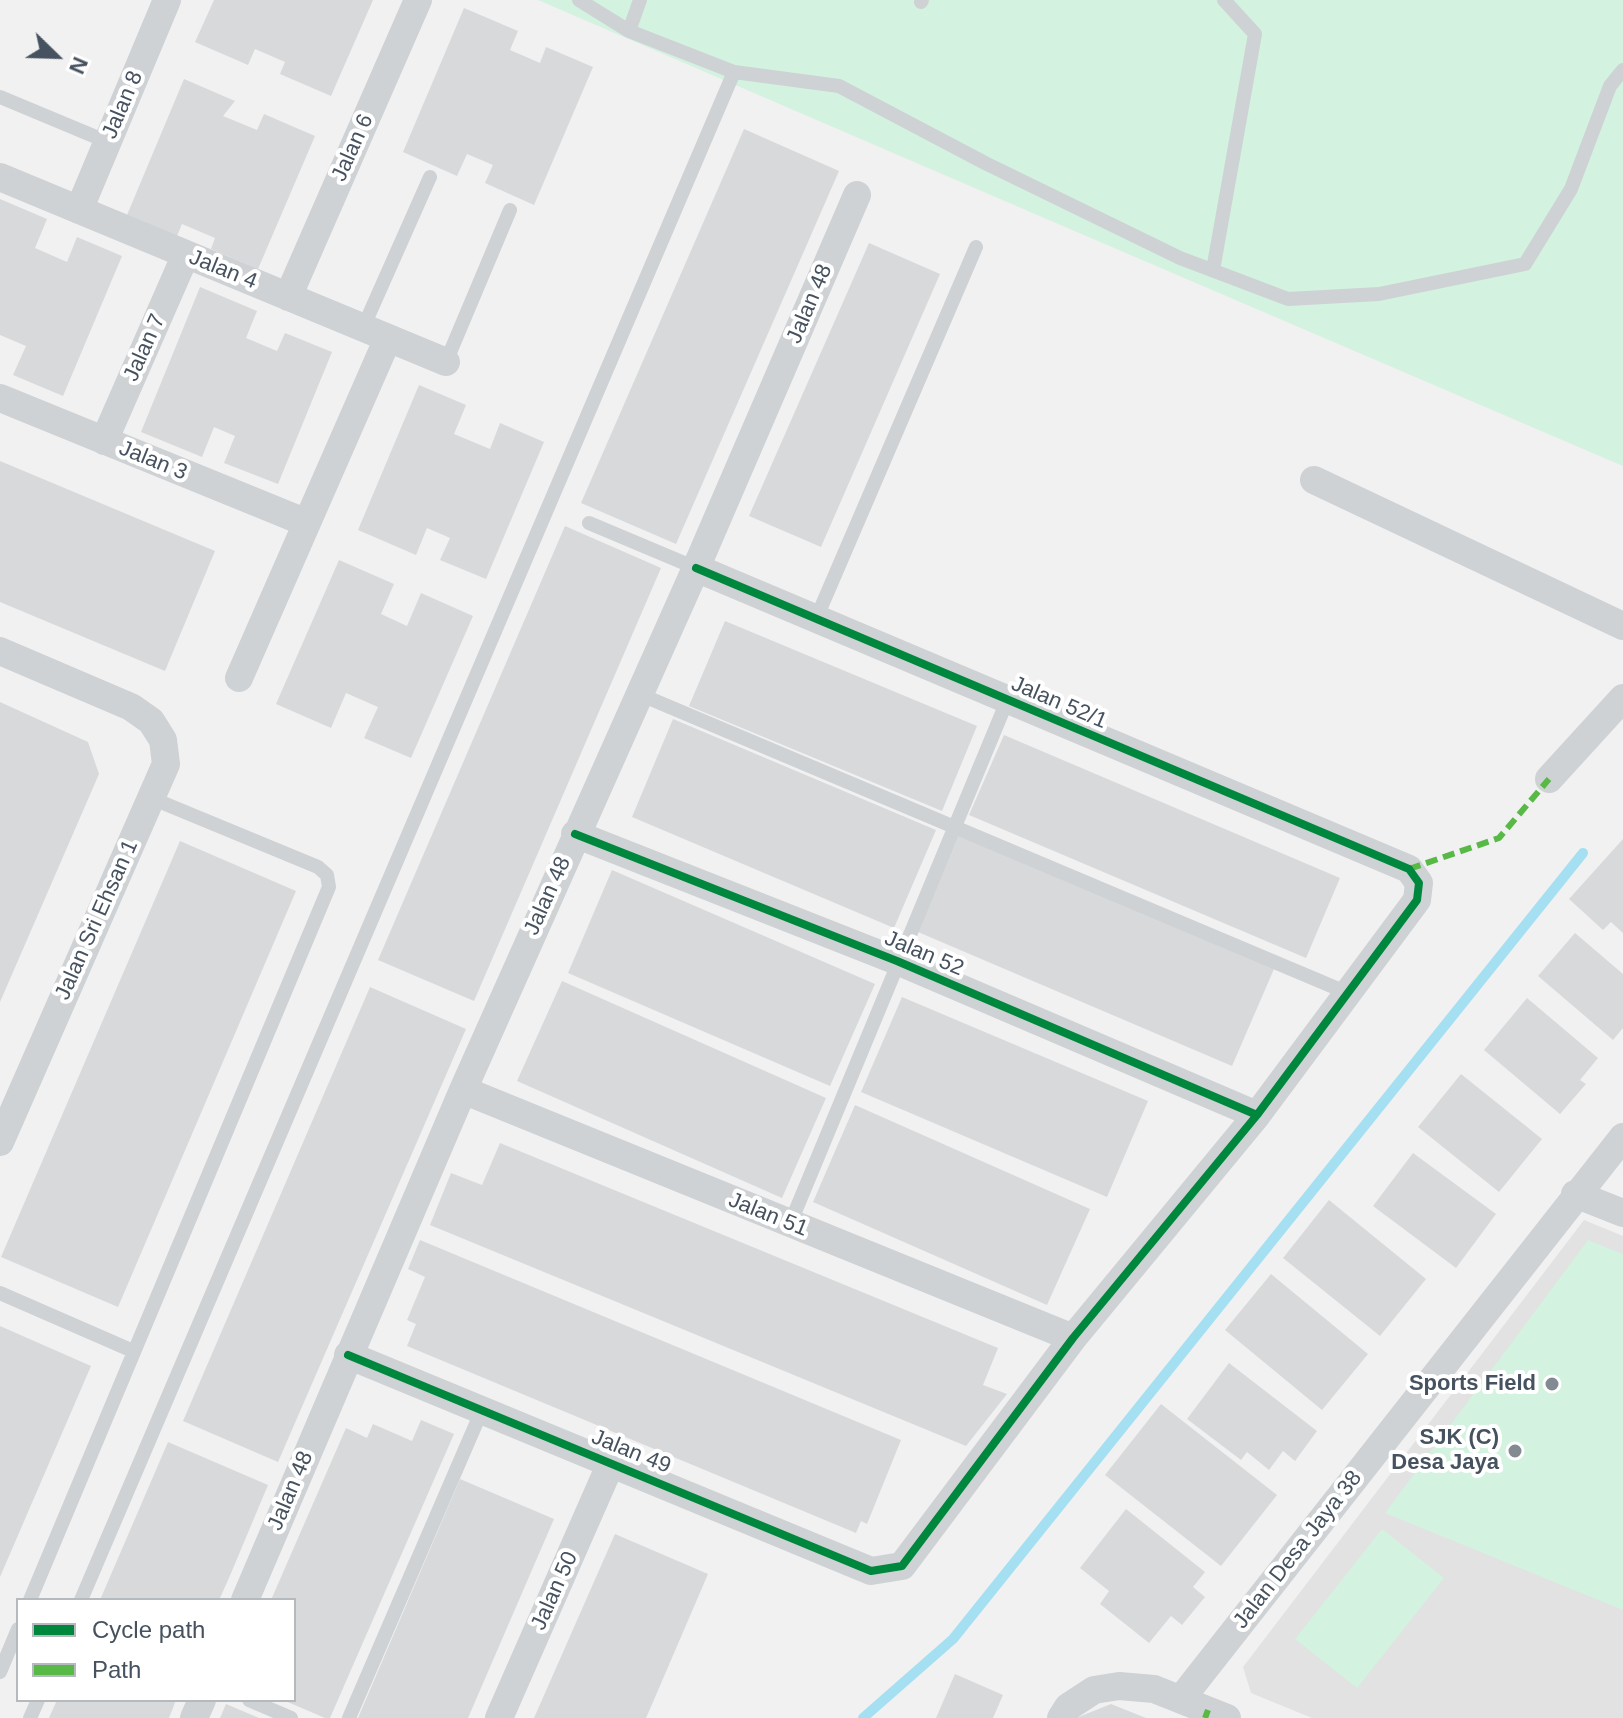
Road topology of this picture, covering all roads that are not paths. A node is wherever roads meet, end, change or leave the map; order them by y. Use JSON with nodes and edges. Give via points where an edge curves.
{"nodes":[{"id":1,"x":167,"y":0,"type":"edge"},
{"id":2,"x":418,"y":0,"type":"edge"},
{"id":3,"x":579,"y":0,"type":"edge"},
{"id":4,"x":640,"y":0,"type":"edge"},
{"id":5,"x":1224,"y":0,"type":"edge"},
{"id":6,"x":629,"y":31,"type":"junction"},
{"id":7,"x":1623,"y":70,"type":"edge"},
{"id":8,"x":734,"y":72,"type":"junction"},
{"id":9,"x":0,"y":97,"type":"edge"},
{"id":10,"x":108,"y":142,"type":"junction"},
{"id":11,"x":0,"y":177,"type":"edge"},
{"id":12,"x":430,"y":177,"type":"dead end"},
{"id":13,"x":857,"y":195,"type":"dead end"},
{"id":14,"x":79,"y":210,"type":"junction"},
{"id":15,"x":510,"y":210,"type":"dead end"},
{"id":16,"x":976,"y":247,"type":"dead end"},
{"id":17,"x":186,"y":254,"type":"junction"},
{"id":18,"x":1213,"y":270,"type":"junction"},
{"id":19,"x":288,"y":297,"type":"junction"},
{"id":20,"x":375,"y":333,"type":"junction"},
{"id":21,"x":446,"y":362,"type":"joint"},
{"id":22,"x":0,"y":398,"type":"edge"},
{"id":23,"x":104,"y":441,"type":"junction"},
{"id":24,"x":1314,"y":480,"type":"dead end"},
{"id":25,"x":307,"y":523,"type":"junction"},
{"id":26,"x":589,"y":523,"type":"dead end"},
{"id":27,"x":696,"y":568,"type":"junction"},
{"id":28,"x":816,"y":619,"type":"junction"},
{"id":29,"x":1623,"y":626,"type":"edge"},
{"id":30,"x":0,"y":651,"type":"edge"},
{"id":31,"x":239,"y":678,"type":"dead end"},
{"id":32,"x":639,"y":694,"type":"junction"},
{"id":33,"x":1623,"y":698,"type":"edge"},
{"id":34,"x":1007,"y":701,"type":"junction"},
{"id":35,"x":1549,"y":779,"type":"dead end"},
{"id":36,"x":151,"y":798,"type":"junction"},
{"id":37,"x":955,"y":825,"type":"junction"},
{"id":38,"x":575,"y":834,"type":"junction"},
{"id":39,"x":897,"y":961,"type":"junction"},
{"id":40,"x":1348,"y":993,"type":"junction"},
{"id":41,"x":463,"y":1090,"type":"junction"},
{"id":42,"x":1257,"y":1115,"type":"junction"},
{"id":43,"x":1623,"y":1137,"type":"edge"},
{"id":44,"x":0,"y":1142,"type":"edge"},
{"id":45,"x":1575,"y":1194,"type":"junction"},
{"id":46,"x":1623,"y":1213,"type":"edge"},
{"id":47,"x":790,"y":1224,"type":"junction"},
{"id":48,"x":0,"y":1293,"type":"edge"},
{"id":49,"x":1073,"y":1338,"type":"junction"},
{"id":50,"x":133,"y":1351,"type":"junction"},
{"id":51,"x":348,"y":1355,"type":"junction"},
{"id":52,"x":482,"y":1410,"type":"junction"},
{"id":53,"x":611,"y":1463,"type":"junction"},
{"id":54,"x":31,"y":1598,"type":"edge"},
{"id":55,"x":82,"y":1598,"type":"edge"},
{"id":56,"x":246,"y":1598,"type":"edge"},
{"id":57,"x":16,"y":1634,"type":"edge"},
{"id":58,"x":0,"y":1672,"type":"edge"},
{"id":59,"x":1181,"y":1699,"type":"junction"},
{"id":60,"x":254,"y":1702,"type":"edge"},
{"id":61,"x":291,"y":1718,"type":"edge"},
{"id":62,"x":349,"y":1718,"type":"edge"},
{"id":63,"x":499,"y":1718,"type":"edge"},
{"id":64,"x":1061,"y":1718,"type":"edge"},
{"id":65,"x":1227,"y":1718,"type":"edge"}],
"edges":[{"from":1,"to":10,"type":"street","name":"Jalan 8"},
{"from":2,"to":19,"type":"street","name":"Jalan 6"},
{"from":3,"to":6,"type":"lane"},
{"from":4,"to":6,"type":"lane"},
{"from":5,"to":18,"type":"lane","via":[[1255,34]]},
{"from":6,"to":8,"type":"lane"},
{"from":7,"to":18,"type":"lane","via":[[1610,86],[1571,189],[1525,264],[1379,294],[1288,299]]},
{"from":8,"to":18,"type":"lane","via":[[839,86],[985,163]]},
{"from":8,"to":55,"type":"lane"},
{"from":9,"to":10,"type":"lane"},
{"from":10,"to":14,"type":"street","name":"Jalan 8"},
{"from":11,"to":14,"type":"street","name":"Jalan 4"},
{"from":12,"to":20,"type":"lane"},
{"from":13,"to":27,"type":"street","name":"Jalan 48"},
{"from":14,"to":17,"type":"street","name":"Jalan 4"},
{"from":15,"to":21,"type":"lane"},
{"from":16,"to":28,"type":"lane"},
{"from":17,"to":19,"type":"street","name":"Jalan 4"},
{"from":17,"to":23,"type":"street","name":"Jalan 7"},
{"from":19,"to":20,"type":"street","name":"Jalan 4"},
{"from":20,"to":21,"type":"street","name":"Jalan 4"},
{"from":20,"to":25,"type":"street"},
{"from":22,"to":23,"type":"street","name":"Jalan 3"},
{"from":23,"to":25,"type":"street","name":"Jalan 3"},
{"from":24,"to":29,"type":"street"},
{"from":25,"to":31,"type":"street"},
{"from":26,"to":27,"type":"lane"},
{"from":27,"to":28,"type":"street","name":"Jalan 52/1"},
{"from":27,"to":32,"type":"street","name":"Jalan 48"},
{"from":28,"to":34,"type":"street","name":"Jalan 52/1"},
{"from":30,"to":36,"type":"street","name":"Jalan Sri Ehsan 1","via":[[131,707],[151,721],[163,740],[166,764]]},
{"from":32,"to":37,"type":"lane"},
{"from":32,"to":38,"type":"street","name":"Jalan 48"},
{"from":33,"to":35,"type":"street"},
{"from":34,"to":37,"type":"lane"},
{"from":34,"to":40,"type":"street","name":"Jalan 52/1","via":[[1409,869],[1419,883],[1417,900]]},
{"from":36,"to":44,"type":"street","name":"Jalan Sri Ehsan 1"},
{"from":36,"to":50,"type":"lane","via":[[318,867],[327,875],[329,887]]},
{"from":37,"to":39,"type":"lane"},
{"from":37,"to":40,"type":"lane"},
{"from":38,"to":39,"type":"street","name":"Jalan 52"},
{"from":38,"to":41,"type":"street","name":"Jalan 48"},
{"from":39,"to":42,"type":"street","name":"Jalan 52"},
{"from":39,"to":47,"type":"lane"},
{"from":40,"to":42,"type":"street"},
{"from":41,"to":47,"type":"street","name":"Jalan 51"},
{"from":41,"to":51,"type":"street","name":"Jalan 48"},
{"from":42,"to":49,"type":"street"},
{"from":43,"to":45,"type":"street","name":"Jalan Desa Jaya 38"},
{"from":45,"to":46,"type":"street"},
{"from":45,"to":59,"type":"street","name":"Jalan Desa Jaya 38"},
{"from":47,"to":49,"type":"street","name":"Jalan 51"},
{"from":48,"to":50,"type":"lane"},
{"from":49,"to":53,"type":"street","name":"Jalan 49","via":[[902,1566],[871,1571]]},
{"from":50,"to":54,"type":"lane"},
{"from":51,"to":52,"type":"street","name":"Jalan 49"},
{"from":51,"to":56,"type":"street","name":"Jalan 48"},
{"from":52,"to":53,"type":"street","name":"Jalan 49"},
{"from":52,"to":62,"type":"lane"},
{"from":53,"to":63,"type":"street","name":"Jalan 50"},
{"from":57,"to":58,"type":"lane"},
{"from":59,"to":64,"type":"street","via":[[1154,1689],[1119,1686],[1094,1690]]},
{"from":59,"to":65,"type":"street"},
{"from":60,"to":61,"type":"lane"}]}
